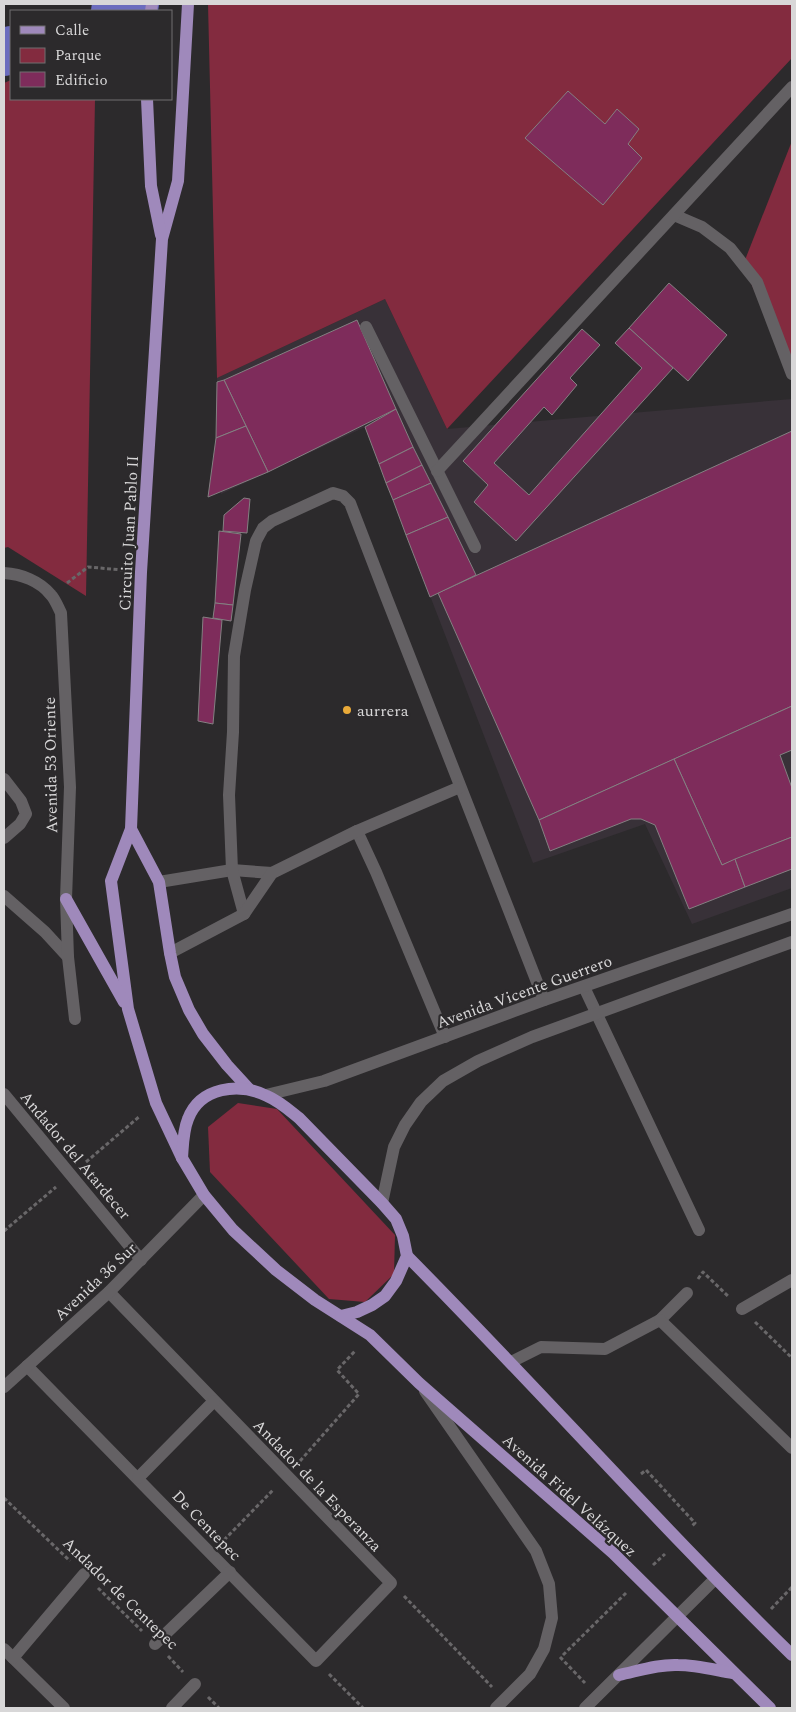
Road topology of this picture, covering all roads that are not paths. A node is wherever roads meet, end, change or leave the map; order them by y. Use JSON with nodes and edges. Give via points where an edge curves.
{"nodes":[{"id":1,"x":188,"y":4,"type":"edge"},
{"id":2,"x":792,"y":87,"type":"edge"},
{"id":3,"x":147,"y":100,"type":"edge"},
{"id":4,"x":674,"y":215,"type":"junction"},
{"id":5,"x":162,"y":239,"type":"junction"},
{"id":6,"x":366,"y":327,"type":"dead end"},
{"id":7,"x":792,"y":374,"type":"edge"},
{"id":8,"x":437,"y":471,"type":"junction"},
{"id":9,"x":475,"y":547,"type":"dead end"},
{"id":10,"x":4,"y":573,"type":"edge"},
{"id":11,"x":4,"y":779,"type":"edge"},
{"id":12,"x":460,"y":787,"type":"junction"},
{"id":13,"x":131,"y":829,"type":"junction"},
{"id":14,"x":357,"y":831,"type":"junction"},
{"id":15,"x":4,"y":838,"type":"edge"},
{"id":16,"x":232,"y":870,"type":"junction"},
{"id":17,"x":272,"y":873,"type":"junction"},
{"id":18,"x":159,"y":882,"type":"junction"},
{"id":19,"x":4,"y":896,"type":"edge"},
{"id":20,"x":66,"y":900,"type":"junction"},
{"id":21,"x":244,"y":914,"type":"junction"},
{"id":22,"x":792,"y":914,"type":"edge"},
{"id":23,"x":792,"y":942,"type":"edge"},
{"id":24,"x":170,"y":953,"type":"junction"},
{"id":25,"x":68,"y":958,"type":"junction"},
{"id":26,"x":584,"y":987,"type":"junction"},
{"id":27,"x":544,"y":1000,"type":"junction"},
{"id":28,"x":128,"y":1009,"type":"junction"},
{"id":29,"x":598,"y":1013,"type":"junction"},
{"id":30,"x":75,"y":1019,"type":"dead end"},
{"id":31,"x":445,"y":1037,"type":"junction"},
{"id":32,"x":249,"y":1089,"type":"junction"},
{"id":33,"x":4,"y":1094,"type":"edge"},
{"id":34,"x":266,"y":1095,"type":"junction"},
{"id":35,"x":182,"y":1158,"type":"junction"},
{"id":36,"x":204,"y":1196,"type":"junction"},
{"id":37,"x":382,"y":1203,"type":"junction"},
{"id":38,"x":700,"y":1230,"type":"dead end"},
{"id":39,"x":407,"y":1256,"type":"junction"},
{"id":40,"x":141,"y":1260,"type":"junction"},
{"id":41,"x":792,"y":1280,"type":"edge"},
{"id":42,"x":109,"y":1292,"type":"junction"},
{"id":43,"x":687,"y":1293,"type":"dead end"},
{"id":44,"x":742,"y":1309,"type":"dead end"},
{"id":45,"x":341,"y":1316,"type":"junction"},
{"id":46,"x":660,"y":1320,"type":"junction"},
{"id":47,"x":511,"y":1362,"type":"junction"},
{"id":48,"x":27,"y":1366,"type":"junction"},
{"id":49,"x":419,"y":1383,"type":"junction"},
{"id":50,"x":4,"y":1387,"type":"edge"},
{"id":51,"x":214,"y":1401,"type":"junction"},
{"id":52,"x":792,"y":1448,"type":"edge"},
{"id":53,"x":138,"y":1478,"type":"junction"},
{"id":54,"x":230,"y":1572,"type":"junction"},
{"id":55,"x":84,"y":1574,"type":"road end"},
{"id":56,"x":716,"y":1579,"type":"junction"},
{"id":57,"x":677,"y":1617,"type":"junction"},
{"id":58,"x":155,"y":1644,"type":"road end"},
{"id":59,"x":8,"y":1653,"type":"edge"},
{"id":60,"x":792,"y":1655,"type":"edge"},
{"id":61,"x":316,"y":1661,"type":"joint"},
{"id":62,"x":733,"y":1673,"type":"junction"},
{"id":63,"x":619,"y":1675,"type":"junction"},
{"id":64,"x":195,"y":1684,"type":"road end"},
{"id":65,"x":500,"y":1704,"type":"edge"},
{"id":66,"x":64,"y":1708,"type":"edge"},
{"id":67,"x":172,"y":1708,"type":"edge"},
{"id":68,"x":585,"y":1708,"type":"edge"},
{"id":69,"x":770,"y":1708,"type":"edge"}],
"edges":[{"from":1,"to":5,"type":"main road","name":"Circuito Juan Pablo II","via":[[178,181]]},
{"from":2,"to":4,"type":"street"},
{"from":3,"to":5,"type":"main road","name":"Circuito Juan Pablo II","via":[[151,186]]},
{"from":4,"to":7,"type":"street","via":[[702,227],[730,248],[757,282]]},
{"from":4,"to":8,"type":"street"},
{"from":5,"to":13,"type":"main road","name":"Circuito Juan Pablo II","via":[[141,572]]},
{"from":6,"to":8,"type":"street"},
{"from":8,"to":9,"type":"street"},
{"from":10,"to":20,"type":"street","name":"Avenida 53 Oriente","via":[[18,574],[35,582],[51,594],[61,613],[70,787]]},
{"from":11,"to":15,"type":"street","via":[[22,801],[26,814]]},
{"from":12,"to":14,"type":"street"},
{"from":12,"to":16,"type":"street","via":[[350,503],[334,493],[272,521],[263,528],[256,541],[234,656],[229,796]]},
{"from":12,"to":27,"type":"street"},
{"from":13,"to":18,"type":"main road"},
{"from":13,"to":28,"type":"main road","name":"Circuito Juan Pablo II","via":[[112,881]]},
{"from":14,"to":17,"type":"street"},
{"from":14,"to":31,"type":"street"},
{"from":16,"to":17,"type":"street"},
{"from":16,"to":18,"type":"street"},
{"from":16,"to":21,"type":"street"},
{"from":17,"to":21,"type":"street"},
{"from":18,"to":24,"type":"main road"},
{"from":19,"to":25,"type":"street","via":[[45,932]]},
{"from":20,"to":25,"type":"street","name":"Avenida 53 Oriente"},
{"from":20,"to":28,"type":"main road"},
{"from":21,"to":24,"type":"street"},
{"from":22,"to":26,"type":"street","name":"Avenida Vicente Guerrero"},
{"from":23,"to":29,"type":"street"},
{"from":24,"to":32,"type":"main road","via":[[175,977],[189,1010],[203,1034]]},
{"from":25,"to":30,"type":"street","name":"Avenida 53 Oriente"},
{"from":26,"to":27,"type":"street","name":"Avenida Vicente Guerrero"},
{"from":26,"to":29,"type":"street"},
{"from":27,"to":31,"type":"street","name":"Avenida Vicente Guerrero"},
{"from":28,"to":35,"type":"main road","name":"Circuito Juan Pablo II","via":[[156,1103]]},
{"from":29,"to":37,"type":"street","via":[[532,1037],[443,1081],[421,1102],[394,1147]]},
{"from":29,"to":38,"type":"street"},
{"from":31,"to":34,"type":"street","name":"Avenida Vicente Guerrero","via":[[324,1081]]},
{"from":32,"to":34,"type":"main road"},
{"from":32,"to":35,"type":"main road","via":[[222,1089],[208,1094],[197,1104],[188,1119]]},
{"from":33,"to":40,"type":"street","name":"Andador del Atardecer"},
{"from":34,"to":37,"type":"main road","via":[[299,1118]]},
{"from":35,"to":36,"type":"main road","name":"Circuito Juan Pablo II"},
{"from":36,"to":40,"type":"street","name":"Avenida 36 Sur"},
{"from":36,"to":45,"type":"main road","name":"Avenida Fidel Velázquez","via":[[233,1230],[276,1270]]},
{"from":37,"to":39,"type":"main road","via":[[396,1219]]},
{"from":39,"to":45,"type":"main road","via":[[385,1296],[372,1306]]},
{"from":39,"to":47,"type":"main road"},
{"from":40,"to":42,"type":"street","name":"Avenida 36 Sur"},
{"from":41,"to":44,"type":"street"},
{"from":42,"to":48,"type":"street","name":"Avenida 36 Sur"},
{"from":42,"to":51,"type":"street","name":"Andador de la Esperanza"},
{"from":43,"to":46,"type":"street"},
{"from":45,"to":49,"type":"main road","name":"Avenida Fidel Velázquez","via":[[370,1335]]},
{"from":46,"to":47,"type":"street","via":[[605,1349],[541,1348]]},
{"from":46,"to":52,"type":"street"},
{"from":47,"to":56,"type":"main road"},
{"from":48,"to":50,"type":"street","name":"Avenida 36 Sur"},
{"from":48,"to":53,"type":"street","name":"De Centepec"},
{"from":49,"to":57,"type":"main road","name":"Avenida Fidel Velázquez","via":[[613,1553]]},
{"from":49,"to":65,"type":"street","via":[[536,1551],[548,1584],[552,1618],[544,1649],[530,1674]]},
{"from":51,"to":53,"type":"street"},
{"from":51,"to":61,"type":"street","name":"Andador de la Esperanza","via":[[391,1583]]},
{"from":53,"to":54,"type":"street","name":"De Centepec"},
{"from":54,"to":58,"type":"street"},
{"from":54,"to":61,"type":"street","name":"De Centepec"},
{"from":55,"to":59,"type":"street"},
{"from":56,"to":57,"type":"street"},
{"from":56,"to":60,"type":"main road"},
{"from":57,"to":62,"type":"main road","name":"Avenida Fidel Velázquez"},
{"from":57,"to":63,"type":"street"},
{"from":59,"to":66,"type":"street"},
{"from":62,"to":63,"type":"main road","via":[[676,1665]]},
{"from":62,"to":69,"type":"main road","name":"Avenida Fidel Velázquez"},
{"from":63,"to":68,"type":"street"},
{"from":64,"to":67,"type":"street"}]}
